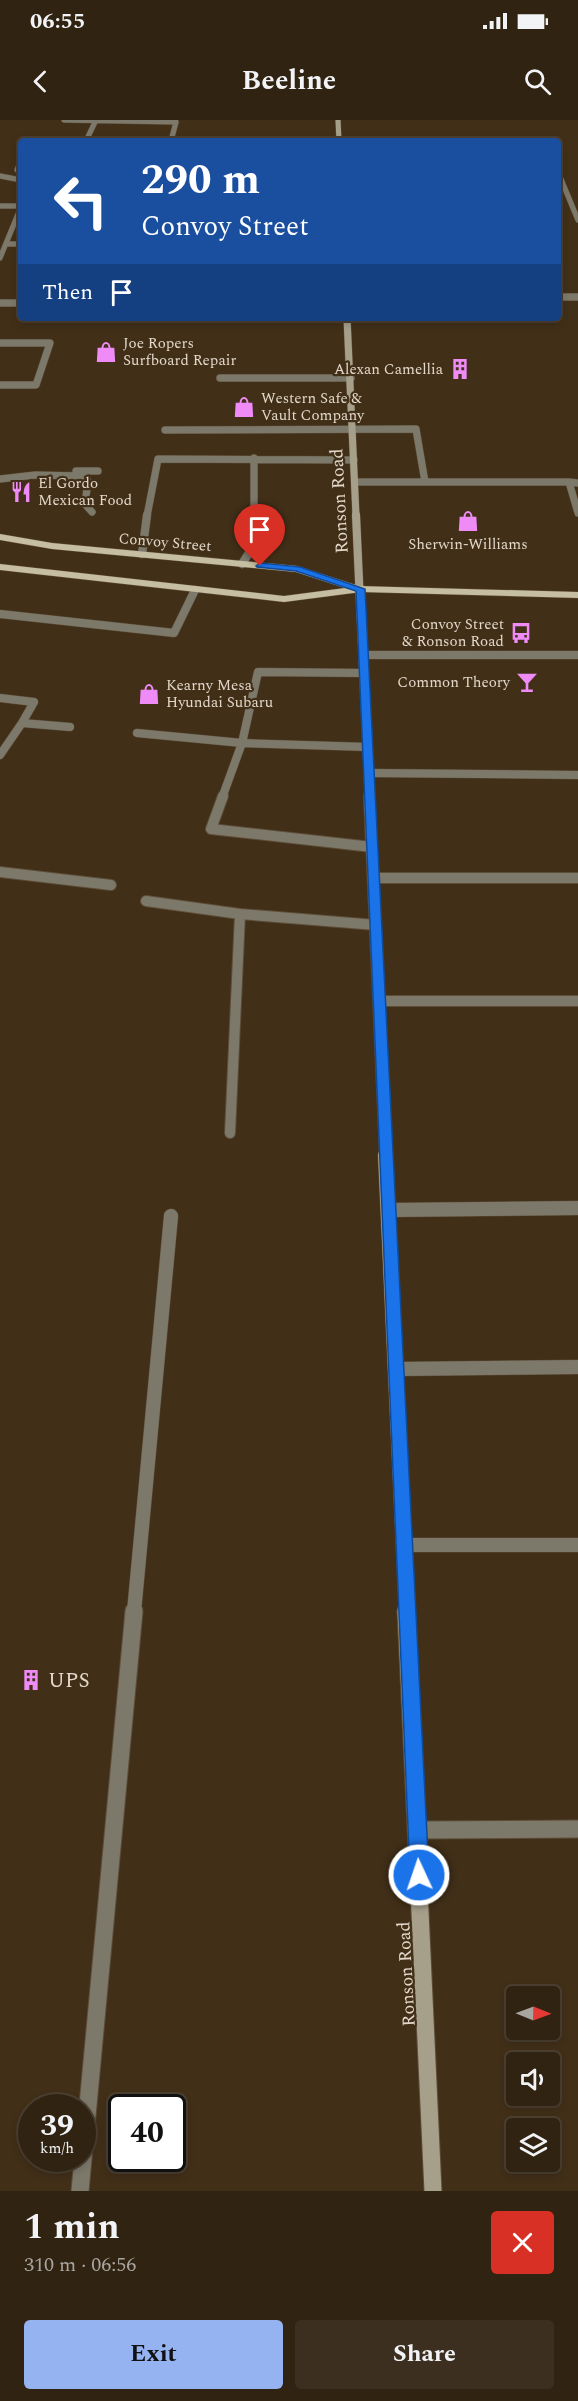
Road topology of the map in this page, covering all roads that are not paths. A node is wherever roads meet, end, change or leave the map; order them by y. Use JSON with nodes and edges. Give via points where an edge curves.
{"nodes":[{"id":1,"x":64,"y":120,"type":"edge"},
{"id":2,"x":96,"y":120,"type":"edge"},
{"id":3,"x":338,"y":120,"type":"edge"},
{"id":4,"x":87,"y":138,"type":"edge"},
{"id":5,"x":172,"y":138,"type":"edge"},
{"id":6,"x":339,"y":138,"type":"edge"},
{"id":7,"x":0,"y":176,"type":"edge"},
{"id":8,"x":18,"y":179,"type":"edge"},
{"id":9,"x":561,"y":179,"type":"edge"},
{"id":10,"x":0,"y":206,"type":"edge"},
{"id":11,"x":18,"y":209,"type":"edge"},
{"id":12,"x":578,"y":220,"type":"edge"},
{"id":13,"x":18,"y":222,"type":"edge"},
{"id":14,"x":6,"y":244,"type":"junction"},
{"id":15,"x":18,"y":244,"type":"edge"},
{"id":16,"x":0,"y":258,"type":"edge"},
{"id":17,"x":561,"y":297,"type":"edge"},
{"id":18,"x":578,"y":297,"type":"edge"},
{"id":19,"x":0,"y":303,"type":"edge"},
{"id":20,"x":18,"y":303,"type":"edge"},
{"id":21,"x":348,"y":321,"type":"edge"},
{"id":22,"x":0,"y":343,"type":"edge"},
{"id":23,"x":220,"y":378,"type":"dead end"},
{"id":24,"x":351,"y":378,"type":"junction"},
{"id":25,"x":0,"y":385,"type":"edge"},
{"id":26,"x":353,"y":429,"type":"junction"},
{"id":27,"x":165,"y":430,"type":"dead end"},
{"id":28,"x":254,"y":458,"type":"junction"},
{"id":29,"x":354,"y":460,"type":"junction"},
{"id":30,"x":98,"y":471,"type":"dead end"},
{"id":31,"x":0,"y":477,"type":"edge"},
{"id":32,"x":355,"y":482,"type":"junction"},
{"id":33,"x":425,"y":482,"type":"junction"},
{"id":34,"x":569,"y":483,"type":"junction"},
{"id":35,"x":578,"y":483,"type":"edge"},
{"id":36,"x":92,"y":512,"type":"dead end"},
{"id":37,"x":578,"y":513,"type":"edge"},
{"id":38,"x":0,"y":537,"type":"edge"},
{"id":39,"x":0,"y":542,"type":"edge"},
{"id":40,"x":52,"y":546,"type":"junction"},
{"id":41,"x":142,"y":554,"type":"junction"},
{"id":42,"x":242,"y":564,"type":"junction"},
{"id":43,"x":0,"y":567,"type":"edge"},
{"id":44,"x":361,"y":589,"type":"junction"},
{"id":45,"x":195,"y":590,"type":"junction"},
{"id":46,"x":578,"y":595,"type":"edge"},
{"id":47,"x":0,"y":614,"type":"edge"},
{"id":48,"x":363,"y":655,"type":"junction"},
{"id":49,"x":578,"y":655,"type":"edge"},
{"id":50,"x":364,"y":673,"type":"junction"},
{"id":51,"x":0,"y":698,"type":"edge"},
{"id":52,"x":22,"y":723,"type":"junction"},
{"id":53,"x":70,"y":727,"type":"dead end"},
{"id":54,"x":137,"y":733,"type":"dead end"},
{"id":55,"x":242,"y":743,"type":"junction"},
{"id":56,"x":368,"y":747,"type":"junction"},
{"id":57,"x":1,"y":753,"type":"edge"},
{"id":58,"x":369,"y":773,"type":"junction"},
{"id":59,"x":578,"y":775,"type":"edge"},
{"id":60,"x":372,"y":847,"type":"junction"},
{"id":61,"x":0,"y":872,"type":"edge"},
{"id":62,"x":374,"y":878,"type":"junction"},
{"id":63,"x":578,"y":878,"type":"edge"},
{"id":64,"x":111,"y":885,"type":"dead end"},
{"id":65,"x":146,"y":901,"type":"dead end"},
{"id":66,"x":240,"y":914,"type":"junction"},
{"id":67,"x":376,"y":925,"type":"junction"},
{"id":68,"x":379,"y":1001,"type":"junction"},
{"id":69,"x":578,"y":1001,"type":"edge"},
{"id":70,"x":230,"y":1132,"type":"dead end"},
{"id":71,"x":578,"y":1208,"type":"edge"},
{"id":72,"x":389,"y":1210,"type":"junction"},
{"id":73,"x":171,"y":1216,"type":"dead end"},
{"id":74,"x":578,"y":1367,"type":"edge"},
{"id":75,"x":397,"y":1369,"type":"junction"},
{"id":76,"x":404,"y":1545,"type":"junction"},
{"id":77,"x":578,"y":1545,"type":"edge"},
{"id":78,"x":578,"y":1829,"type":"edge"},
{"id":79,"x":417,"y":1830,"type":"junction"},
{"id":80,"x":80,"y":2191,"type":"edge"},
{"id":81,"x":433,"y":2191,"type":"edge"}],
"edges":[{"from":1,"to":2,"type":"street"},
{"from":2,"to":4,"type":"street"},
{"from":2,"to":5,"type":"street","via":[[176,122]]},
{"from":3,"to":6,"type":"street"},
{"from":7,"to":8,"type":"street"},
{"from":9,"to":12,"type":"street"},
{"from":10,"to":11,"type":"street"},
{"from":13,"to":14,"type":"street"},
{"from":14,"to":15,"type":"street"},
{"from":14,"to":16,"type":"street"},
{"from":17,"to":18,"type":"street"},
{"from":19,"to":20,"type":"street"},
{"from":21,"to":24,"type":"street","name":"Ronson Road"},
{"from":22,"to":25,"type":"street","via":[[50,343],[36,385]]},
{"from":23,"to":24,"type":"street"},
{"from":24,"to":26,"type":"street","name":"Ronson Road"},
{"from":26,"to":27,"type":"street"},
{"from":26,"to":29,"type":"street","name":"Ronson Road"},
{"from":26,"to":33,"type":"street","via":[[416,429]]},
{"from":28,"to":29,"type":"street"},
{"from":28,"to":41,"type":"street","via":[[158,459]]},
{"from":28,"to":42,"type":"street","via":[[254,545]]},
{"from":29,"to":32,"type":"street","name":"Ronson Road"},
{"from":30,"to":31,"type":"street","via":[[39,471]]},
{"from":31,"to":36,"type":"street","via":[[85,476],[85,504]]},
{"from":32,"to":33,"type":"street"},
{"from":32,"to":44,"type":"street","name":"Ronson Road"},
{"from":33,"to":34,"type":"street"},
{"from":34,"to":35,"type":"street"},
{"from":34,"to":37,"type":"street"},
{"from":38,"to":40,"type":"main road","name":"Convoy Street"},
{"from":39,"to":40,"type":"main road"},
{"from":40,"to":41,"type":"main road","name":"Convoy Street"},
{"from":41,"to":42,"type":"main road","name":"Convoy Street"},
{"from":42,"to":44,"type":"main road","name":"Convoy Street","via":[[297,569]]},
{"from":43,"to":45,"type":"main road","name":"Convoy Street"},
{"from":44,"to":45,"type":"main road","name":"Convoy Street","via":[[284,599]]},
{"from":44,"to":46,"type":"main road","name":"Convoy Street"},
{"from":44,"to":48,"type":"street","name":"Ronson Road"},
{"from":45,"to":47,"type":"street","via":[[174,633]]},
{"from":48,"to":49,"type":"street"},
{"from":48,"to":50,"type":"street","name":"Ronson Road"},
{"from":50,"to":55,"type":"street","via":[[258,672]]},
{"from":50,"to":56,"type":"street","name":"Ronson Road"},
{"from":51,"to":52,"type":"street","via":[[34,702]]},
{"from":52,"to":53,"type":"street"},
{"from":52,"to":57,"type":"street"},
{"from":54,"to":55,"type":"street"},
{"from":55,"to":56,"type":"street"},
{"from":55,"to":60,"type":"street","via":[[211,829]]},
{"from":56,"to":58,"type":"street","name":"Ronson Road"},
{"from":58,"to":59,"type":"street"},
{"from":58,"to":60,"type":"street","name":"Ronson Road"},
{"from":60,"to":62,"type":"street","name":"Ronson Road"},
{"from":61,"to":64,"type":"street"},
{"from":62,"to":63,"type":"street"},
{"from":62,"to":67,"type":"street","name":"Ronson Road"},
{"from":65,"to":66,"type":"street"},
{"from":66,"to":67,"type":"street"},
{"from":66,"to":70,"type":"street"},
{"from":67,"to":68,"type":"street","name":"Ronson Road"},
{"from":68,"to":69,"type":"street"},
{"from":68,"to":72,"type":"street","name":"Ronson Road"},
{"from":71,"to":72,"type":"street"},
{"from":72,"to":75,"type":"street","name":"Ronson Road"},
{"from":73,"to":80,"type":"street"},
{"from":74,"to":75,"type":"street"},
{"from":75,"to":76,"type":"street","name":"Ronson Road"},
{"from":76,"to":77,"type":"street"},
{"from":76,"to":79,"type":"street","name":"Ronson Road"},
{"from":78,"to":79,"type":"street"},
{"from":79,"to":81,"type":"street","name":"Ronson Road"}]}
